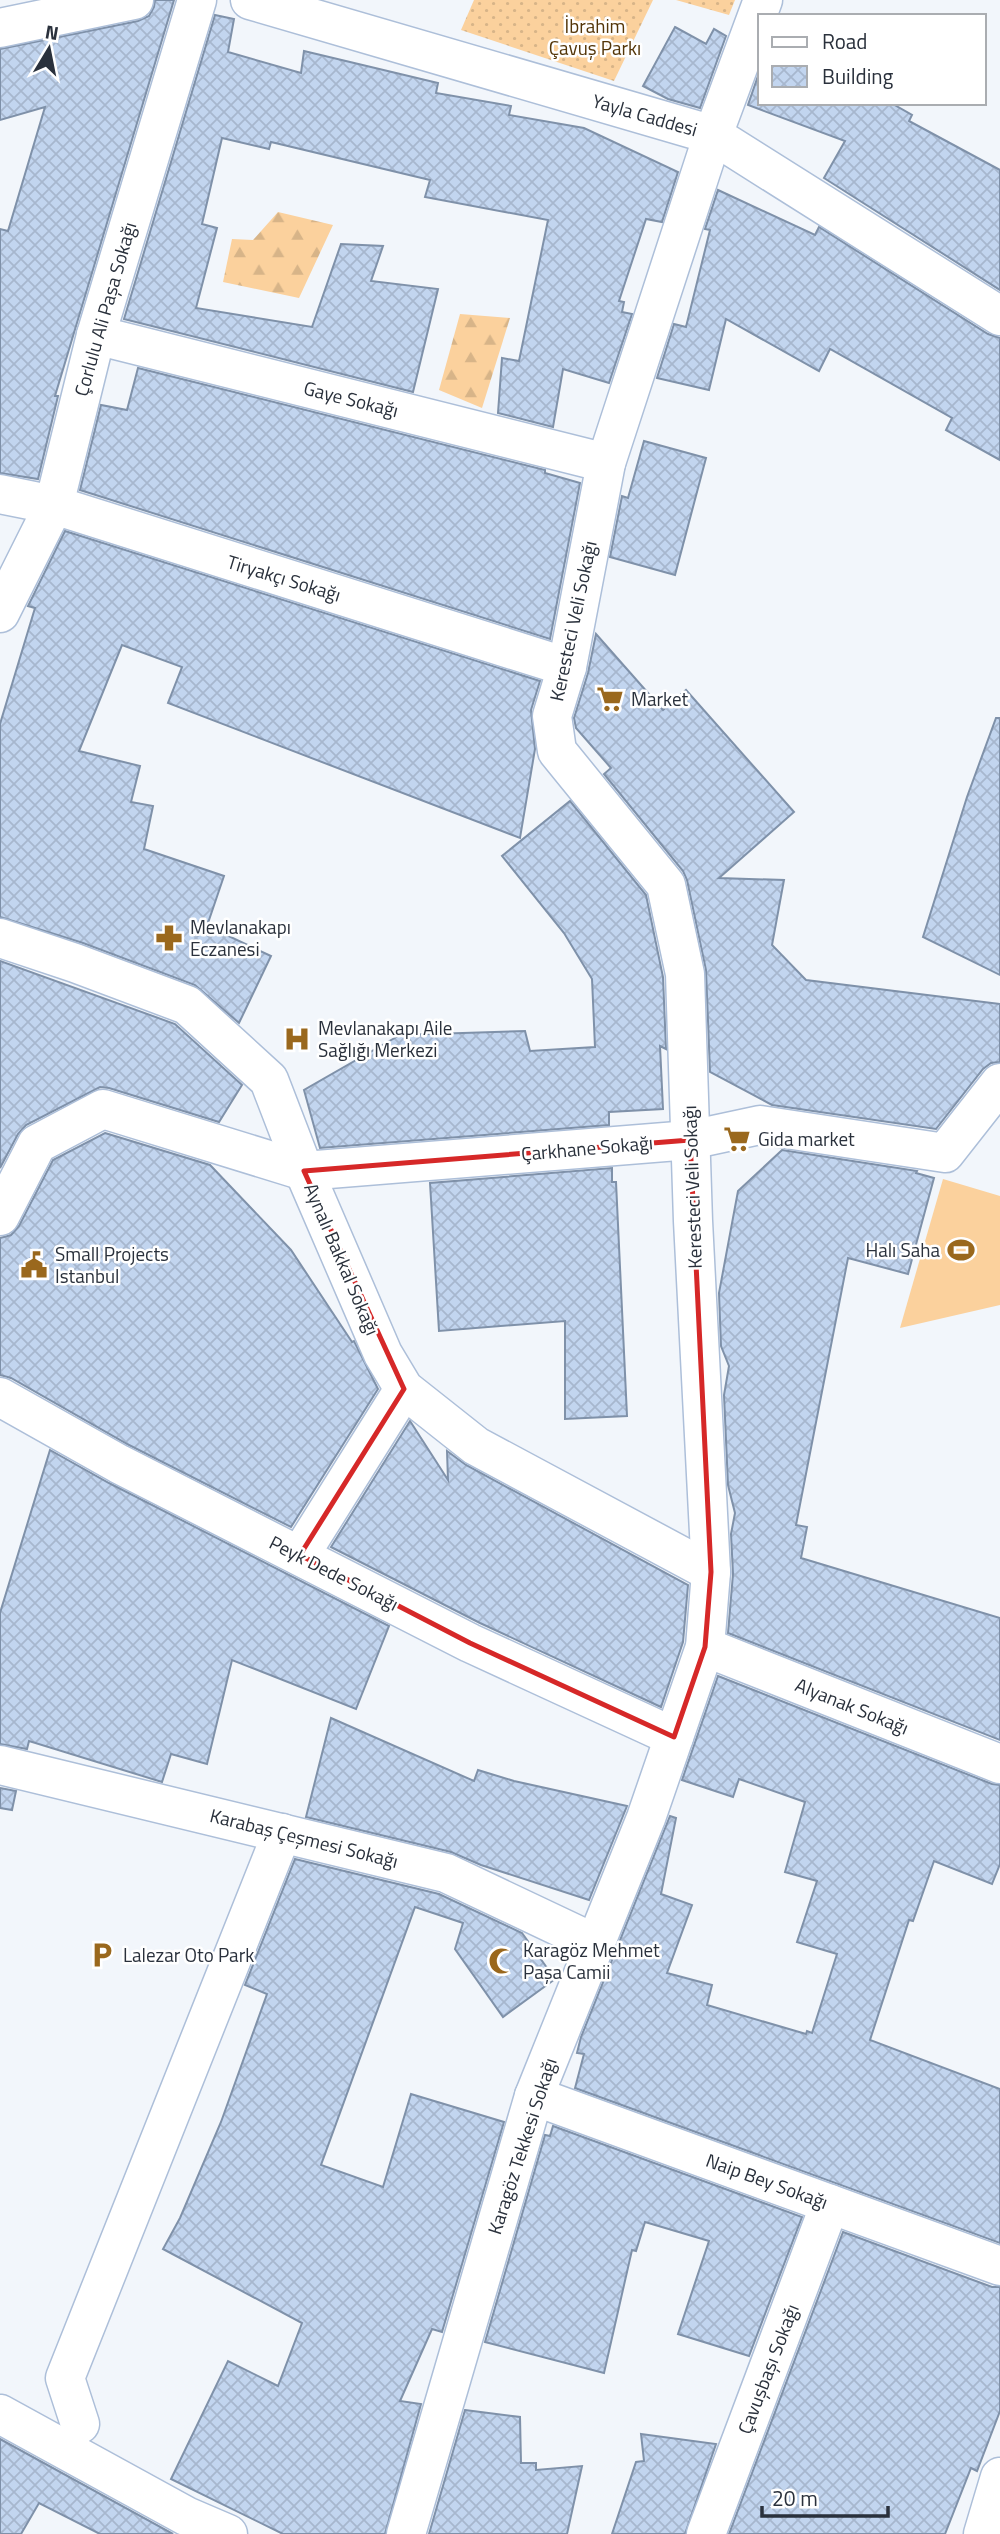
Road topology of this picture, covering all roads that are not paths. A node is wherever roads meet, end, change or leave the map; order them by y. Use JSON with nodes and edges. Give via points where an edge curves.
{"nodes":[{"id":1,"x":134,"y":0,"type":"edge"},
{"id":2,"x":197,"y":0,"type":"edge"},
{"id":3,"x":250,"y":0,"type":"edge"},
{"id":4,"x":763,"y":0,"type":"edge"},
{"id":5,"x":0,"y":28,"type":"edge"},
{"id":6,"x":713,"y":135,"type":"junction"},
{"id":7,"x":1000,"y":316,"type":"edge"},
{"id":8,"x":96,"y":335,"type":"junction"},
{"id":9,"x":606,"y":463,"type":"junction"},
{"id":10,"x":0,"y":494,"type":"edge"},
{"id":11,"x":54,"y":505,"type":"junction"},
{"id":12,"x":0,"y":613,"type":"edge"},
{"id":13,"x":568,"y":667,"type":"junction"},
{"id":14,"x":0,"y":938,"type":"edge"},
{"id":15,"x":1000,"y":1083,"type":"edge"},
{"id":16,"x":690,"y":1140,"type":"junction"},
{"id":17,"x":304,"y":1171,"type":"junction"},
{"id":18,"x":0,"y":1216,"type":"edge"},
{"id":19,"x":404,"y":1389,"type":"junction"},
{"id":20,"x":0,"y":1397,"type":"edge"},
{"id":21,"x":300,"y":1555,"type":"junction"},
{"id":22,"x":711,"y":1572,"type":"junction"},
{"id":23,"x":705,"y":1647,"type":"junction"},
{"id":24,"x":674,"y":1737,"type":"junction"},
{"id":25,"x":1000,"y":1764,"type":"edge"},
{"id":26,"x":0,"y":1765,"type":"edge"},
{"id":27,"x":282,"y":1833,"type":"junction"},
{"id":28,"x":596,"y":1944,"type":"junction"},
{"id":29,"x":534,"y":2096,"type":"junction"},
{"id":30,"x":830,"y":2204,"type":"junction"},
{"id":31,"x":1000,"y":2266,"type":"edge"},
{"id":32,"x":0,"y":2414,"type":"edge"},
{"id":33,"x":80,"y":2424,"type":"dead end"},
{"id":34,"x":1000,"y":2477,"type":"edge"},
{"id":35,"x":181,"y":2525,"type":"edge"},
{"id":36,"x":228,"y":2534,"type":"edge"},
{"id":37,"x":406,"y":2534,"type":"edge"},
{"id":38,"x":706,"y":2534,"type":"edge"},
{"id":39,"x":983,"y":2534,"type":"edge"}],
"edges":[{"from":1,"to":5,"type":"street"},
{"from":2,"to":8,"type":"street","name":"Çorlulu Ali Paşa Sokağı"},
{"from":3,"to":6,"type":"street","name":"Yayla Caddesi"},
{"from":4,"to":6,"type":"street","name":"Keresteci Veli Sokağı"},
{"from":6,"to":7,"type":"street","name":"Yayla Caddesi"},
{"from":6,"to":9,"type":"street","name":"Keresteci Veli Sokağı"},
{"from":8,"to":9,"type":"street","name":"Gaye Sokağı"},
{"from":8,"to":11,"type":"street","name":"Çorlulu Ali Paşa Sokağı"},
{"from":9,"to":13,"type":"street","name":"Keresteci Veli Sokağı"},
{"from":10,"to":11,"type":"street","name":"Tiryakçı Sokağı"},
{"from":11,"to":12,"type":"street","name":"Çorlulu Ali Paşa Sokağı"},
{"from":11,"to":13,"type":"street","name":"Tiryakçı Sokağı"},
{"from":13,"to":16,"type":"street","name":"Keresteci Veli Sokağı","via":[[552,716],[557,751],[666,885],[684,974]]},
{"from":14,"to":17,"type":"street","name":"Aynalı Bakkal Sokağı","via":[[187,1005],[269,1080]]},
{"from":15,"to":16,"type":"street","name":"Çarkhane Sokağı","via":[[945,1153],[760,1125]]},
{"from":16,"to":17,"type":"street","name":"Çarkhane Sokağı"},
{"from":16,"to":22,"type":"street","name":"Keresteci Veli Sokağı"},
{"from":17,"to":18,"type":"street","via":[[103,1110],[37,1144]]},
{"from":17,"to":19,"type":"street","name":"Aynalı Bakkal Sokağı","via":[[383,1354]]},
{"from":19,"to":21,"type":"street"},
{"from":19,"to":22,"type":"street","name":"Aynalı Bakkal Sokağı","via":[[476,1446]]},
{"from":20,"to":21,"type":"street","name":"Peyk Dede Sokağı","via":[[119,1464]]},
{"from":21,"to":24,"type":"street","name":"Peyk Dede Sokağı","via":[[470,1643]]},
{"from":22,"to":23,"type":"street","name":"Keresteci Veli Sokağı"},
{"from":23,"to":24,"type":"street","name":"Karagöz Tekkesi Sokağı"},
{"from":23,"to":25,"type":"street","name":"Alyanak Sokağı"},
{"from":24,"to":28,"type":"street","name":"Karagöz Tekkesi Sokağı"},
{"from":26,"to":27,"type":"street","name":"Karabaş Çeşmesi Sokağı"},
{"from":27,"to":28,"type":"street","name":"Karabaş Çeşmesi Sokağı","via":[[446,1873]]},
{"from":27,"to":33,"type":"street","via":[[65,2378]]},
{"from":28,"to":29,"type":"street","name":"Karagöz Tekkesi Sokağı"},
{"from":29,"to":30,"type":"street","name":"Naip Bey Sokağı"},
{"from":29,"to":37,"type":"street","name":"Karagöz Tekkesi Sokağı"},
{"from":30,"to":31,"type":"street","name":"Naip Bey Sokağı"},
{"from":30,"to":38,"type":"street","name":"Çavuşbaşı Sokağı"},
{"from":32,"to":35,"type":"street"},
{"from":34,"to":39,"type":"street"},
{"from":35,"to":36,"type":"street"}]}
